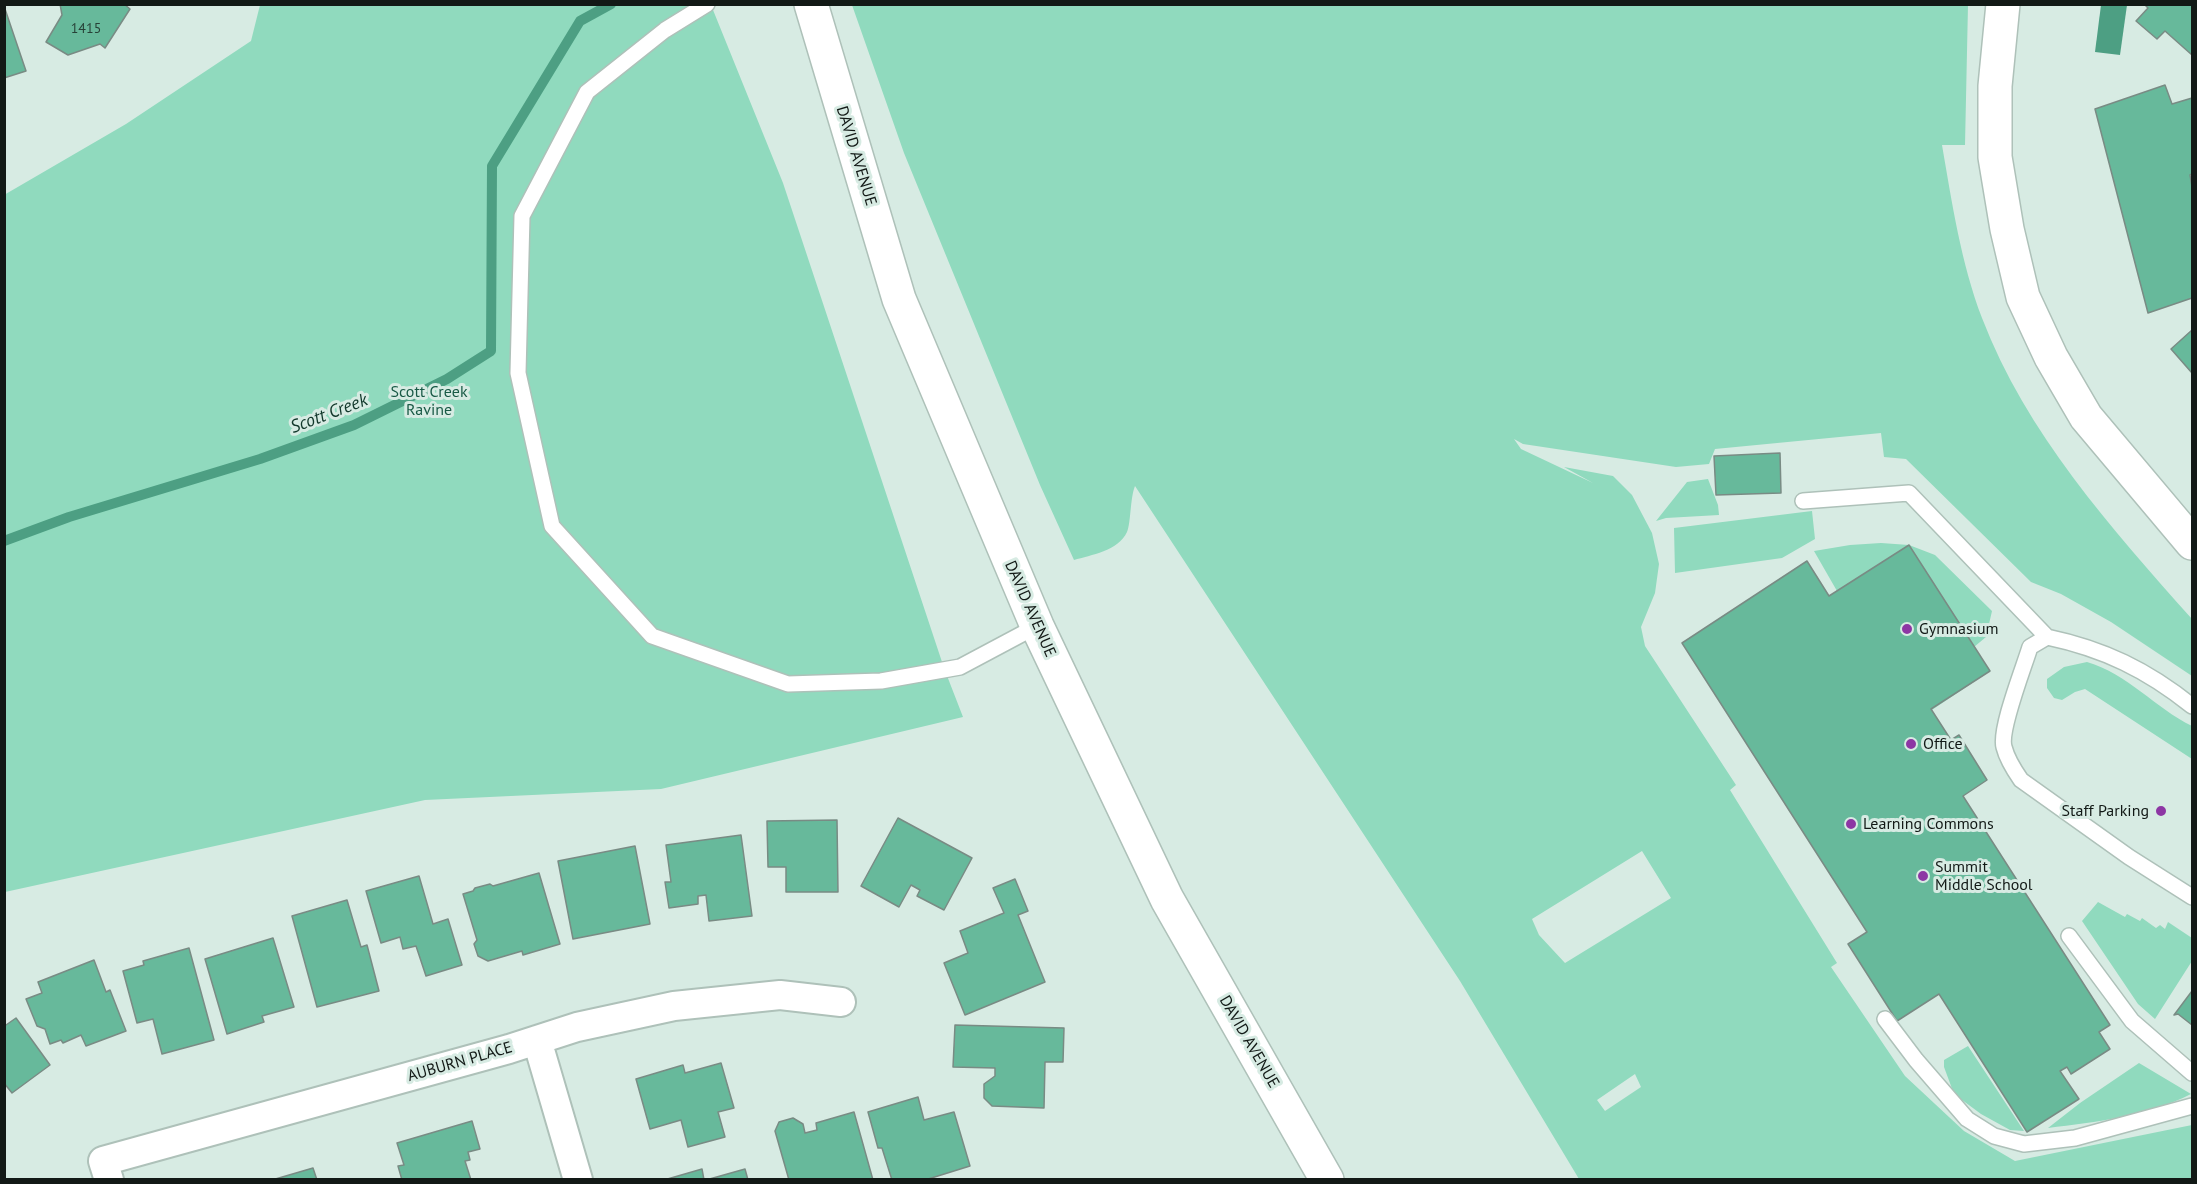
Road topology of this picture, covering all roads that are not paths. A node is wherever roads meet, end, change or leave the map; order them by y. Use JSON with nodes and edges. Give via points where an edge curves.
{"nodes":[{"id":1,"x":707,"y":4,"type":"edge"},
{"id":2,"x":811,"y":4,"type":"edge"},
{"id":3,"x":2003,"y":4,"type":"edge"},
{"id":4,"x":1803,"y":501,"type":"dead end"},
{"id":5,"x":2193,"y":543,"type":"edge"},
{"id":6,"x":1037,"y":626,"type":"junction"},
{"id":7,"x":2047,"y":637,"type":"junction"},
{"id":8,"x":2193,"y":706,"type":"edge"},
{"id":9,"x":2193,"y":897,"type":"edge"},
{"id":10,"x":2069,"y":936,"type":"dead end"},
{"id":11,"x":841,"y":1002,"type":"dead end"},
{"id":12,"x":1885,"y":1019,"type":"dead end"},
{"id":13,"x":537,"y":1040,"type":"junction"},
{"id":14,"x":2193,"y":1073,"type":"edge"},
{"id":15,"x":2193,"y":1106,"type":"edge"},
{"id":16,"x":108,"y":1179,"type":"edge"},
{"id":17,"x":578,"y":1179,"type":"edge"},
{"id":18,"x":1328,"y":1179,"type":"edge"}],
"edges":[{"from":1,"to":6,"type":"lane","via":[[665,30],[587,92],[522,216],[518,373],[552,526],[652,636],[788,684],[881,681],[960,667]]},
{"from":2,"to":6,"type":"main road","name":"DAVID AVENUE","via":[[899,299]]},
{"from":3,"to":5,"type":"main road","via":[[1995,86],[1995,157],[2023,297],[2051,357],[2086,417]]},
{"from":4,"to":7,"type":"lane","via":[[1909,492]]},
{"from":6,"to":18,"type":"main road","name":"DAVID AVENUE","via":[[1167,899]]},
{"from":7,"to":8,"type":"lane","via":[[2080,644],[2127,663]]},
{"from":7,"to":9,"type":"lane","via":[[2030,647],[2012,699],[2003,744],[2013,768],[2021,780]]},
{"from":10,"to":14,"type":"lane","via":[[2132,1021]]},
{"from":11,"to":13,"type":"street","name":"AUBURN PLACE","via":[[780,994],[674,1006]]},
{"from":12,"to":15,"type":"lane","via":[[1966,1119],[1994,1136],[2024,1144],[2075,1138]]},
{"from":13,"to":16,"type":"street","name":"AUBURN PLACE","via":[[103,1161]]},
{"from":13,"to":17,"type":"street"}]}
